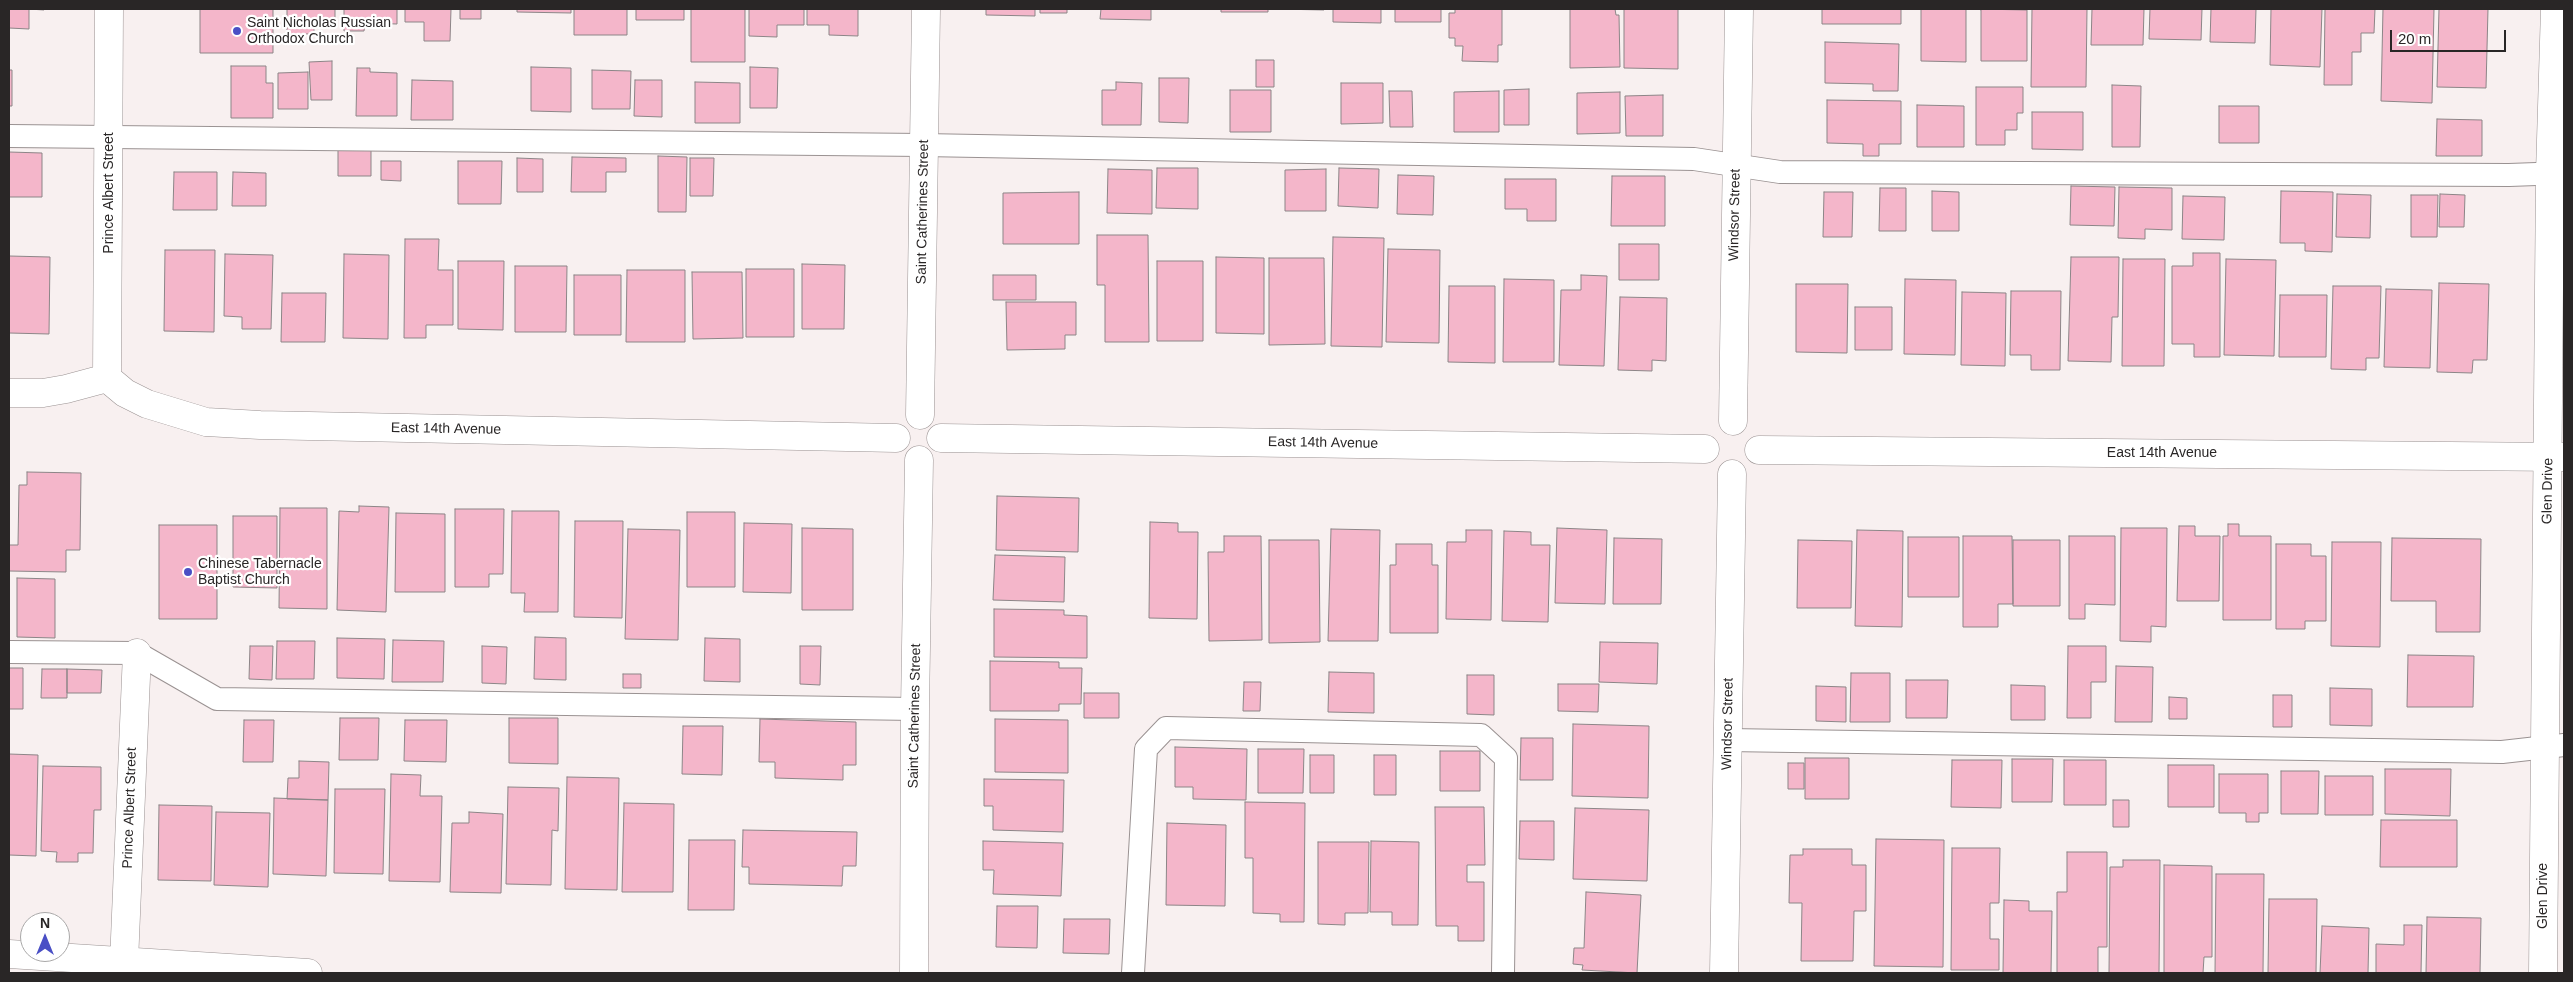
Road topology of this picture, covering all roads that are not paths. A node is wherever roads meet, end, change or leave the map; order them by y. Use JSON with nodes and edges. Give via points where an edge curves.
{"nodes":[{"id":1,"x":110,"y":9,"type":"edge"},
{"id":2,"x":926,"y":9,"type":"edge"},
{"id":3,"x":1739,"y":9,"type":"edge"},
{"id":4,"x":2555,"y":9,"type":"edge"},
{"id":5,"x":9,"y":136,"type":"edge"},
{"id":6,"x":110,"y":136,"type":"junction"},
{"id":7,"x":923,"y":145,"type":"junction"},
{"id":8,"x":1736,"y":165,"type":"junction"},
{"id":9,"x":2557,"y":173,"type":"edge"},
{"id":10,"x":107,"y":378,"type":"junction"},
{"id":11,"x":9,"y":393,"type":"edge"},
{"id":12,"x":920,"y":415,"type":"junction"},
{"id":13,"x":1733,"y":421,"type":"junction"},
{"id":14,"x":896,"y":438,"type":"junction"},
{"id":15,"x":941,"y":438,"type":"junction"},
{"id":16,"x":1705,"y":449,"type":"junction"},
{"id":17,"x":1759,"y":450,"type":"junction"},
{"id":18,"x":2556,"y":457,"type":"edge"},
{"id":19,"x":919,"y":460,"type":"junction"},
{"id":20,"x":1732,"y":474,"type":"junction"},
{"id":21,"x":9,"y":652,"type":"edge"},
{"id":22,"x":137,"y":653,"type":"junction"},
{"id":23,"x":914,"y":709,"type":"junction"},
{"id":24,"x":1728,"y":740,"type":"junction"},
{"id":25,"x":2554,"y":746,"type":"edge"},
{"id":26,"x":18,"y":961,"type":"edge"},
{"id":27,"x":124,"y":962,"type":"junction"},
{"id":28,"x":246,"y":971,"type":"edge"},
{"id":29,"x":308,"y":973,"type":"edge"},
{"id":30,"x":914,"y":973,"type":"edge"},
{"id":31,"x":1133,"y":973,"type":"edge"},
{"id":32,"x":1502,"y":973,"type":"edge"},
{"id":33,"x":1724,"y":973,"type":"edge"},
{"id":34,"x":2543,"y":973,"type":"edge"}],
"edges":[{"from":1,"to":6,"type":"street","name":"Prince Albert Street"},
{"from":2,"to":7,"type":"street","name":"Saint Catherines Street"},
{"from":3,"to":8,"type":"street","name":"Windsor Street"},
{"from":4,"to":9,"type":"street","name":"Glen Drive"},
{"from":5,"to":6,"type":"lane"},
{"from":6,"to":7,"type":"lane"},
{"from":6,"to":10,"type":"street","name":"Prince Albert Street"},
{"from":7,"to":8,"type":"lane","via":[[1684,159]]},
{"from":7,"to":12,"type":"street","name":"Saint Catherines Street"},
{"from":8,"to":9,"type":"lane","via":[[1790,172]]},
{"from":8,"to":13,"type":"street","name":"Windsor Street"},
{"from":9,"to":18,"type":"street","name":"Glen Drive"},
{"from":10,"to":11,"type":"street","via":[[43,393]]},
{"from":10,"to":14,"type":"street","name":"East 14th Avenue","via":[[125,393],[147,404],[206,422]]},
{"from":12,"to":14,"type":"street","via":[[911,416],[903,422]]},
{"from":12,"to":15,"type":"street","via":[[935,422]]},
{"from":13,"to":16,"type":"street","via":[[1713,429]]},
{"from":13,"to":17,"type":"street","via":[[1752,430],[1758,439]]},
{"from":14,"to":19,"type":"street","via":[[903,454]]},
{"from":15,"to":16,"type":"street","name":"East 14th Avenue"},
{"from":15,"to":19,"type":"street","via":[[934,454]]},
{"from":16,"to":20,"type":"street","via":[[1714,467]]},
{"from":17,"to":18,"type":"street","name":"East 14th Avenue"},
{"from":17,"to":20,"type":"street","via":[[1751,467],[1742,473]]},
{"from":18,"to":25,"type":"street","name":"Glen Drive"},
{"from":19,"to":23,"type":"street","name":"Saint Catherines Street"},
{"from":20,"to":24,"type":"street","name":"Windsor Street"},
{"from":21,"to":22,"type":"lane"},
{"from":22,"to":23,"type":"lane","via":[[217,699]]},
{"from":22,"to":27,"type":"street","name":"Prince Albert Street"},
{"from":23,"to":30,"type":"street","name":"Saint Catherines Street"},
{"from":24,"to":25,"type":"lane","via":[[2502,752]]},
{"from":24,"to":33,"type":"street","name":"Windsor Street"},
{"from":25,"to":34,"type":"street","name":"Glen Drive"},
{"from":26,"to":27,"type":"street"},
{"from":27,"to":28,"type":"street"},
{"from":28,"to":29,"type":"street"},
{"from":31,"to":32,"type":"lane","via":[[1146,749],[1166,728],[1481,734],[1506,758]]}]}
